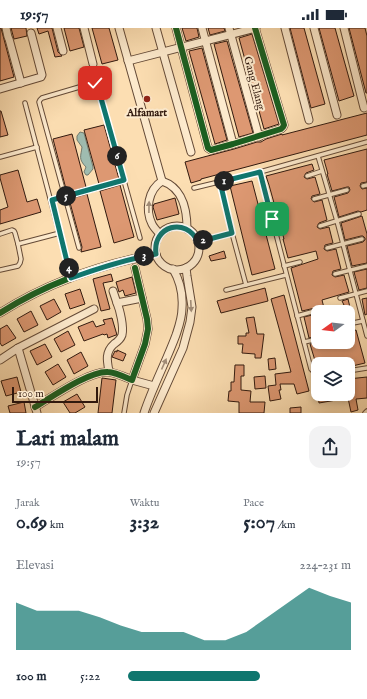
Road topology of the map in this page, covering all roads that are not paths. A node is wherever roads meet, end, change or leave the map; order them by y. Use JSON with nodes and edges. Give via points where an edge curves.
{"nodes":[{"id":1,"x":6,"y":28,"type":"edge"},
{"id":2,"x":57,"y":28,"type":"edge"},
{"id":3,"x":84,"y":28,"type":"edge"},
{"id":4,"x":119,"y":28,"type":"edge"},
{"id":5,"x":156,"y":28,"type":"edge"},
{"id":6,"x":176,"y":28,"type":"edge"},
{"id":7,"x":202,"y":28,"type":"edge"},
{"id":8,"x":256,"y":28,"type":"edge"},
{"id":9,"x":285,"y":28,"type":"edge"},
{"id":10,"x":314,"y":28,"type":"edge"},
{"id":11,"x":344,"y":28,"type":"edge"},
{"id":12,"x":30,"y":30,"type":"edge"},
{"id":13,"x":230,"y":31,"type":"edge"},
{"id":14,"x":206,"y":41,"type":"junction"},
{"id":15,"x":181,"y":48,"type":"junction"},
{"id":16,"x":63,"y":51,"type":"dead end"},
{"id":17,"x":162,"y":52,"type":"junction"},
{"id":18,"x":128,"y":61,"type":"junction"},
{"id":19,"x":93,"y":64,"type":"dead end"},
{"id":20,"x":21,"y":83,"type":"junction"},
{"id":21,"x":0,"y":89,"type":"edge"},
{"id":22,"x":26,"y":103,"type":"dead end"},
{"id":23,"x":364,"y":108,"type":"dead end"},
{"id":24,"x":337,"y":115,"type":"dead end"},
{"id":25,"x":309,"y":120,"type":"dead end"},
{"id":26,"x":258,"y":137,"type":"junction"},
{"id":27,"x":367,"y":142,"type":"edge"},
{"id":28,"x":233,"y":144,"type":"junction"},
{"id":29,"x":37,"y":147,"type":"junction"},
{"id":30,"x":191,"y":152,"type":"dead end"},
{"id":31,"x":318,"y":156,"type":"junction"},
{"id":32,"x":0,"y":157,"type":"edge"},
{"id":33,"x":322,"y":171,"type":"junction"},
{"id":34,"x":260,"y":172,"type":"junction"},
{"id":35,"x":307,"y":176,"type":"dead end"},
{"id":36,"x":124,"y":180,"type":"junction"},
{"id":37,"x":162,"y":181,"type":"junction"},
{"id":38,"x":220,"y":182,"type":"junction"},
{"id":39,"x":194,"y":188,"type":"dead end"},
{"id":40,"x":347,"y":190,"type":"dead end"},
{"id":41,"x":329,"y":195,"type":"junction"},
{"id":42,"x":64,"y":196,"type":"junction"},
{"id":43,"x":314,"y":199,"type":"dead end"},
{"id":44,"x":52,"y":200,"type":"junction"},
{"id":45,"x":359,"y":214,"type":"dead end"},
{"id":46,"x":337,"y":221,"type":"junction"},
{"id":47,"x":320,"y":226,"type":"dead end"},
{"id":48,"x":188,"y":229,"type":"junction"},
{"id":49,"x":60,"y":233,"type":"junction"},
{"id":50,"x":232,"y":233,"type":"junction"},
{"id":51,"x":0,"y":234,"type":"edge"},
{"id":52,"x":160,"y":234,"type":"junction"},
{"id":53,"x":140,"y":238,"type":"dead end"},
{"id":54,"x":362,"y":239,"type":"dead end"},
{"id":55,"x":198,"y":242,"type":"junction"},
{"id":56,"x":18,"y":244,"type":"junction"},
{"id":57,"x":343,"y":244,"type":"junction"},
{"id":58,"x":79,"y":248,"type":"dead end"},
{"id":59,"x":327,"y":248,"type":"dead end"},
{"id":60,"x":156,"y":254,"type":"junction"},
{"id":61,"x":300,"y":262,"type":"dead end"},
{"id":62,"x":284,"y":266,"type":"junction"},
{"id":63,"x":367,"y":266,"type":"edge"},
{"id":64,"x":135,"y":268,"type":"dead end"},
{"id":65,"x":186,"y":268,"type":"junction"},
{"id":66,"x":173,"y":269,"type":"junction"},
{"id":67,"x":0,"y":270,"type":"edge"},
{"id":68,"x":350,"y":270,"type":"junction"},
{"id":69,"x":335,"y":274,"type":"dead end"},
{"id":70,"x":286,"y":275,"type":"junction"},
{"id":71,"x":71,"y":278,"type":"junction"},
{"id":72,"x":246,"y":285,"type":"junction"},
{"id":73,"x":226,"y":290,"type":"dead end"},
{"id":74,"x":113,"y":291,"type":"dead end"},
{"id":75,"x":367,"y":291,"type":"edge"},
{"id":76,"x":356,"y":293,"type":"junction"},
{"id":77,"x":142,"y":298,"type":"junction"},
{"id":78,"x":340,"y":298,"type":"dead end"},
{"id":79,"x":117,"y":303,"type":"junction"},
{"id":80,"x":94,"y":309,"type":"dead end"},
{"id":81,"x":311,"y":312,"type":"edge"},
{"id":82,"x":0,"y":313,"type":"edge"},
{"id":83,"x":297,"y":316,"type":"junction"},
{"id":84,"x":363,"y":321,"type":"junction"},
{"id":85,"x":355,"y":323,"type":"edge"},
{"id":86,"x":367,"y":336,"type":"edge"},
{"id":87,"x":311,"y":340,"type":"edge"},
{"id":88,"x":304,"y":342,"type":"junction"},
{"id":89,"x":18,"y":348,"type":"junction"},
{"id":90,"x":0,"y":360,"type":"edge"},
{"id":91,"x":311,"y":366,"type":"edge"},
{"id":92,"x":367,"y":368,"type":"edge"},
{"id":93,"x":355,"y":370,"type":"edge"},
{"id":94,"x":109,"y":372,"type":"junction"},
{"id":95,"x":132,"y":380,"type":"junction"},
{"id":96,"x":154,"y":386,"type":"junction"},
{"id":97,"x":36,"y":410,"type":"edge"},
{"id":98,"x":124,"y":413,"type":"edge"},
{"id":99,"x":144,"y":413,"type":"edge"},
{"id":100,"x":154,"y":413,"type":"edge"}],
"edges":[{"from":1,"to":20,"type":"street"},
{"from":2,"to":16,"type":"street"},
{"from":3,"to":19,"type":"street"},
{"from":4,"to":18,"type":"street"},
{"from":5,"to":17,"type":"street"},
{"from":6,"to":15,"type":"street"},
{"from":7,"to":14,"type":"street"},
{"from":8,"to":13,"type":"street"},
{"from":8,"to":26,"type":"street","via":[[284,126]]},
{"from":9,"to":25,"type":"street"},
{"from":10,"to":24,"type":"street"},
{"from":11,"to":23,"type":"street"},
{"from":12,"to":20,"type":"street","via":[[42,75]]},
{"from":13,"to":14,"type":"street"},
{"from":13,"to":26,"type":"street","name":"Gang Elang"},
{"from":14,"to":15,"type":"street"},
{"from":14,"to":28,"type":"street"},
{"from":15,"to":17,"type":"street"},
{"from":15,"to":28,"type":"street","via":[[208,148],[212,150]]},
{"from":17,"to":18,"type":"street"},
{"from":17,"to":30,"type":"street"},
{"from":18,"to":37,"type":"street"},
{"from":20,"to":21,"type":"street"},
{"from":22,"to":29,"type":"lane"},
{"from":26,"to":28,"type":"street"},
{"from":27,"to":31,"type":"lane"},
{"from":29,"to":32,"type":"lane"},
{"from":29,"to":44,"type":"lane"},
{"from":31,"to":33,"type":"lane"},
{"from":31,"to":34,"type":"lane"},
{"from":33,"to":35,"type":"lane"},
{"from":33,"to":41,"type":"lane"},
{"from":34,"to":38,"type":"lane"},
{"from":34,"to":62,"type":"lane"},
{"from":36,"to":42,"type":"lane"},
{"from":36,"to":42,"type":"lane","via":[[97,84],[93,83],[42,98],[39,102]]},
{"from":36,"to":53,"type":"lane"},
{"from":37,"to":48,"type":"street","via":[[177,191],[183,201],[187,212]]},
{"from":52,"to":37,"type":"street","one_way":true,"via":[[152,224],[148,210],[151,195]]},
{"from":38,"to":39,"type":"lane"},
{"from":38,"to":50,"type":"lane"},
{"from":40,"to":41,"type":"lane"},
{"from":41,"to":43,"type":"lane"},
{"from":41,"to":46,"type":"lane"},
{"from":42,"to":44,"type":"lane"},
{"from":42,"to":58,"type":"lane"},
{"from":44,"to":49,"type":"lane"},
{"from":45,"to":46,"type":"lane"},
{"from":46,"to":47,"type":"lane"},
{"from":46,"to":57,"type":"lane"},
{"from":48,"to":52,"type":"street","via":[[176,226]]},
{"from":48,"to":55,"type":"street"},
{"from":49,"to":56,"type":"lane"},
{"from":49,"to":71,"type":"lane"},
{"from":50,"to":55,"type":"lane"},
{"from":50,"to":72,"type":"lane"},
{"from":51,"to":56,"type":"lane","via":[[14,231]]},
{"from":52,"to":60,"type":"street","via":[[156,243]]},
{"from":54,"to":57,"type":"lane"},
{"from":55,"to":65,"type":"street","via":[[198,254]]},
{"from":56,"to":67,"type":"lane","via":[[20,264]]},
{"from":57,"to":59,"type":"lane"},
{"from":57,"to":68,"type":"lane"},
{"from":60,"to":66,"type":"street","via":[[162,264]]},
{"from":60,"to":71,"type":"street","via":[[112,264]]},
{"from":61,"to":62,"type":"lane"},
{"from":62,"to":70,"type":"lane"},
{"from":63,"to":68,"type":"lane"},
{"from":64,"to":77,"type":"street"},
{"from":65,"to":66,"type":"street"},
{"from":65,"to":100,"type":"street","one_way":true,"via":[[192,307],[190,322],[183,348]]},
{"from":96,"to":66,"type":"street","one_way":true,"via":[[180,321],[181,288]]},
{"from":68,"to":69,"type":"lane"},
{"from":68,"to":76,"type":"lane"},
{"from":70,"to":72,"type":"lane"},
{"from":70,"to":83,"type":"lane"},
{"from":71,"to":82,"type":"street"},
{"from":72,"to":73,"type":"lane"},
{"from":74,"to":79,"type":"street"},
{"from":75,"to":76,"type":"lane"},
{"from":76,"to":78,"type":"lane"},
{"from":76,"to":84,"type":"lane"},
{"from":77,"to":79,"type":"street"},
{"from":77,"to":95,"type":"street","via":[[148,329]]},
{"from":79,"to":94,"type":"street","via":[[123,331],[122,336],[110,348]]},
{"from":80,"to":89,"type":"street"},
{"from":81,"to":83,"type":"lane"},
{"from":83,"to":88,"type":"lane"},
{"from":84,"to":85,"type":"lane"},
{"from":84,"to":86,"type":"lane"},
{"from":87,"to":88,"type":"lane"},
{"from":88,"to":91,"type":"lane"},
{"from":89,"to":90,"type":"street"},
{"from":89,"to":97,"type":"street"},
{"from":92,"to":93,"type":"lane"},
{"from":94,"to":95,"type":"street"},
{"from":94,"to":97,"type":"street","via":[[88,376]]},
{"from":95,"to":96,"type":"street"},
{"from":95,"to":98,"type":"lane"},
{"from":96,"to":99,"type":"street"}]}
